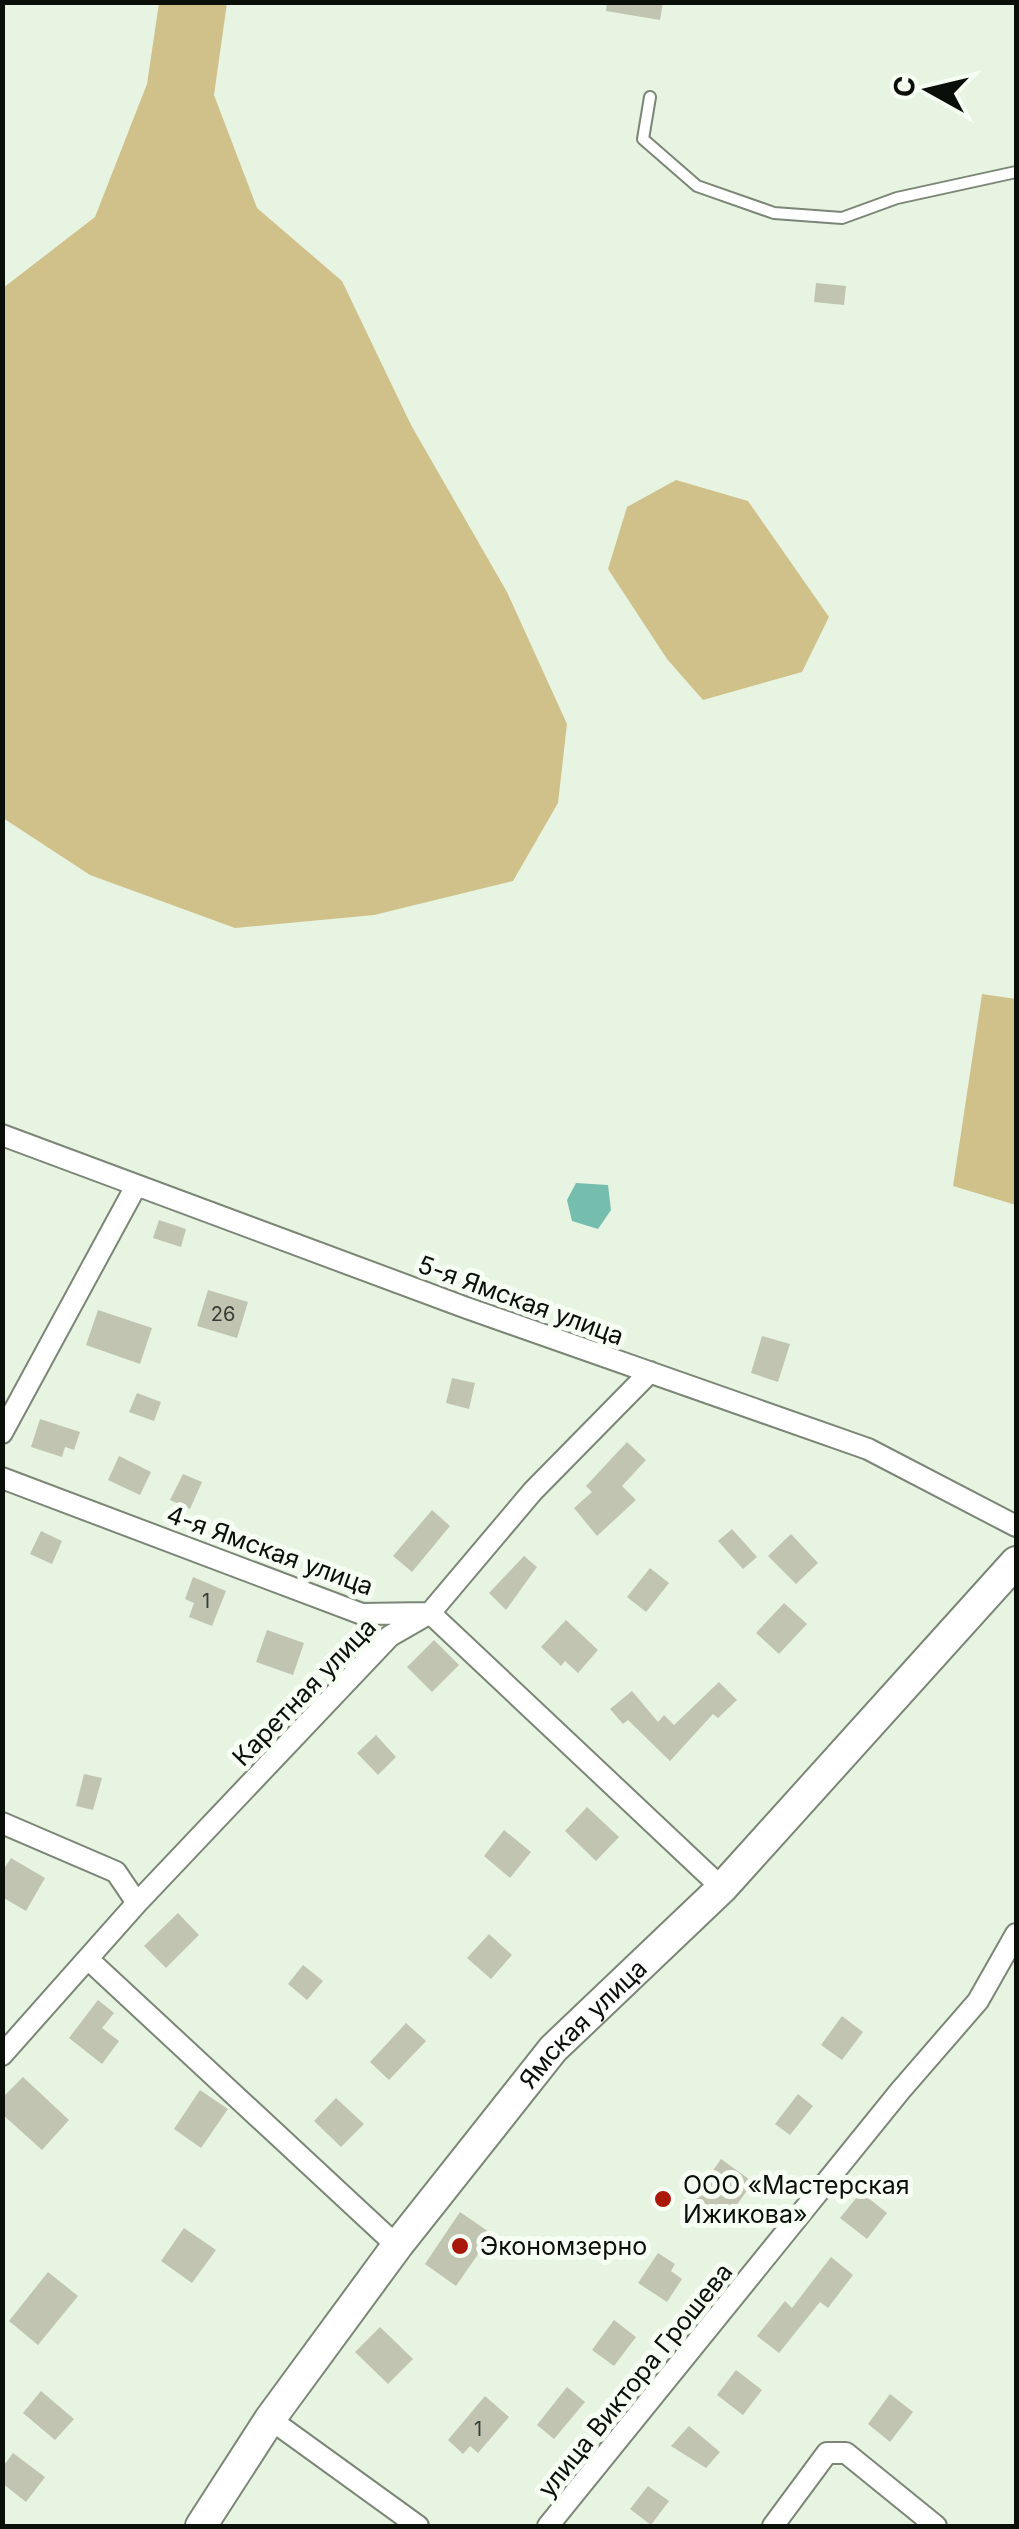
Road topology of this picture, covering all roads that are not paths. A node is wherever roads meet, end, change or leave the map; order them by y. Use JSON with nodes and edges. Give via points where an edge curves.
{"nodes":[{"id":1,"x":650,"y":97,"type":"dead end"},
{"id":2,"x":1016,"y":172,"type":"edge"},
{"id":3,"x":2,"y":1135,"type":"edge"},
{"id":4,"x":136,"y":1186,"type":"junction"},
{"id":5,"x":650,"y":1372,"type":"junction"},
{"id":6,"x":2,"y":1433,"type":"edge"},
{"id":7,"x":2,"y":1478,"type":"edge"},
{"id":8,"x":1016,"y":1526,"type":"edge"},
{"id":9,"x":1016,"y":1562,"type":"edge"},
{"id":10,"x":430,"y":1613,"type":"junction"},
{"id":11,"x":2,"y":1823,"type":"edge"},
{"id":12,"x":722,"y":1888,"type":"junction"},
{"id":13,"x":137,"y":1903,"type":"junction"},
{"id":14,"x":1016,"y":1934,"type":"edge"},
{"id":15,"x":89,"y":1960,"type":"junction"},
{"id":16,"x":2,"y":2055,"type":"edge"},
{"id":17,"x":397,"y":2246,"type":"junction"},
{"id":18,"x":270,"y":2419,"type":"junction"},
{"id":19,"x":201,"y":2526,"type":"edge"},
{"id":20,"x":418,"y":2526,"type":"edge"},
{"id":21,"x":548,"y":2526,"type":"edge"},
{"id":22,"x":773,"y":2526,"type":"edge"},
{"id":23,"x":936,"y":2526,"type":"edge"}],
"edges":[{"from":1,"to":2,"type":"lane","via":[[642,139],[698,186],[774,213],[842,218],[896,198]]},
{"from":3,"to":4,"type":"street","name":"5-я Ямская улица"},
{"from":4,"to":5,"type":"street","name":"5-я Ямская улица"},
{"from":4,"to":6,"type":"street"},
{"from":5,"to":8,"type":"street","name":"5-я Ямская улица","via":[[868,1449]]},
{"from":5,"to":10,"type":"street","name":"Каретная улица","via":[[534,1490]]},
{"from":7,"to":10,"type":"street","name":"4-я Ямская улица","via":[[362,1614]]},
{"from":9,"to":12,"type":"street","name":"Ямская улица"},
{"from":10,"to":12,"type":"street"},
{"from":10,"to":13,"type":"street","name":"Каретная улица","via":[[390,1636]]},
{"from":11,"to":13,"type":"street","via":[[116,1872]]},
{"from":12,"to":17,"type":"street","name":"Ямская улица","via":[[553,2049]]},
{"from":13,"to":15,"type":"street","name":"Каретная улица"},
{"from":14,"to":21,"type":"street","name":"улица Виктора Грошева","via":[[978,2001]]},
{"from":15,"to":16,"type":"street","name":"Каретная улица"},
{"from":15,"to":17,"type":"street"},
{"from":17,"to":18,"type":"street","name":"Ямская улица"},
{"from":18,"to":19,"type":"street","name":"Ямская улица"},
{"from":18,"to":20,"type":"street"},
{"from":22,"to":23,"type":"street","via":[[826,2453],[846,2452]]}]}
